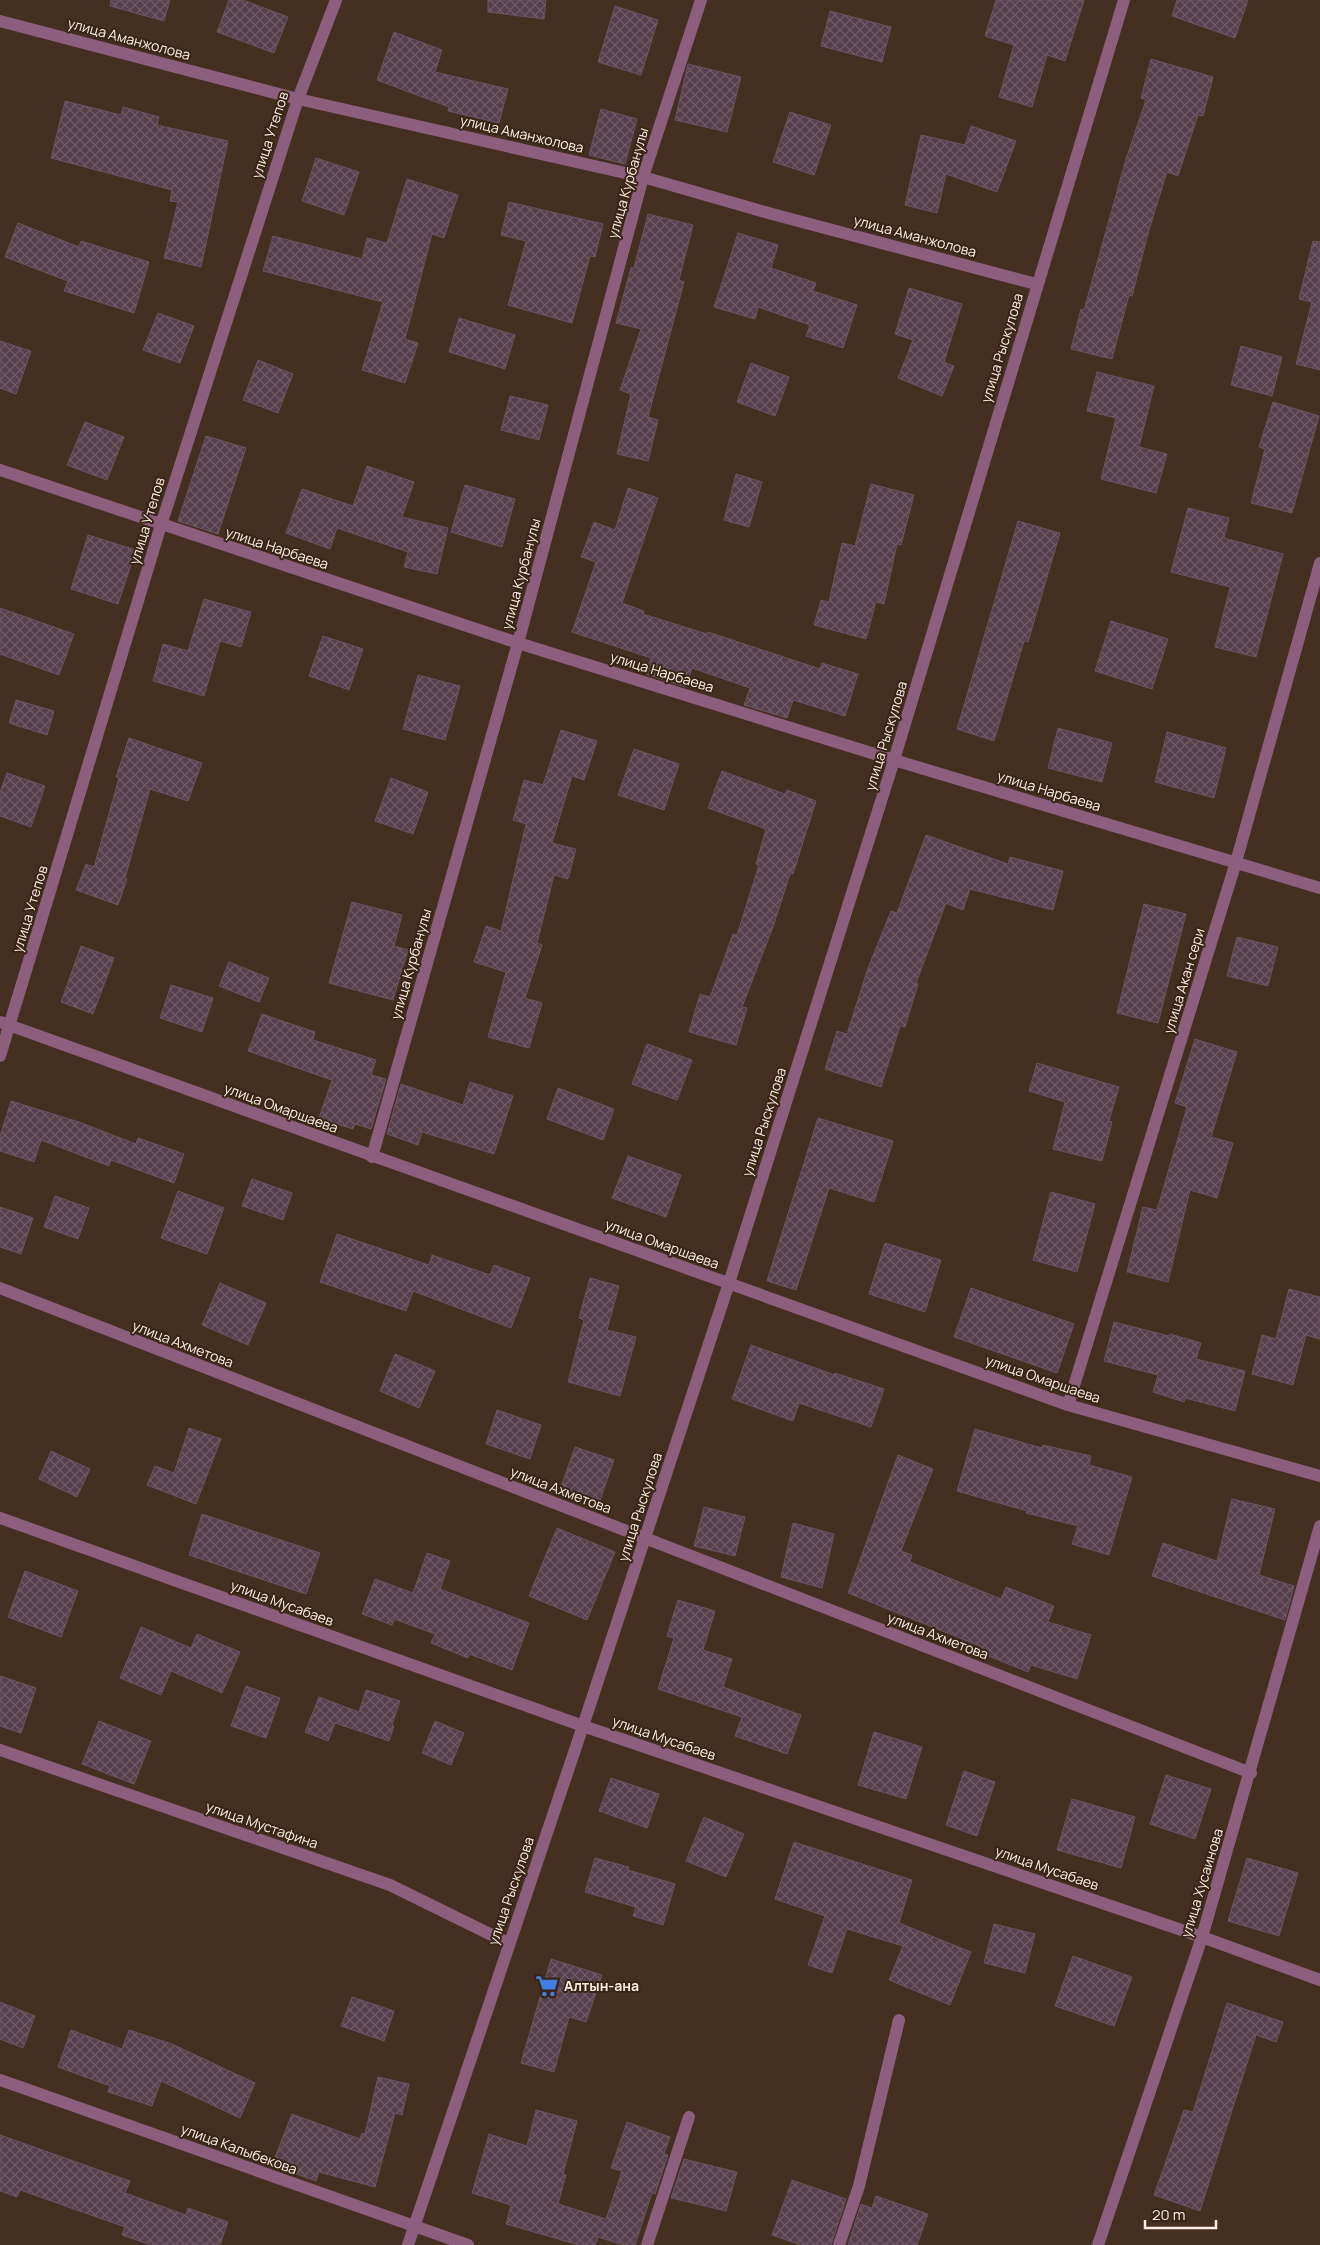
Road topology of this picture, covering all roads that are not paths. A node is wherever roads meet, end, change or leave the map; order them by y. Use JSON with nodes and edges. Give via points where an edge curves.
{"nodes":[{"id":1,"x":336,"y":0,"type":"edge"},
{"id":2,"x":701,"y":0,"type":"edge"},
{"id":3,"x":1124,"y":0,"type":"edge"},
{"id":4,"x":0,"y":20,"type":"edge"},
{"id":5,"x":298,"y":99,"type":"junction"},
{"id":6,"x":643,"y":176,"type":"junction"},
{"id":7,"x":1036,"y":284,"type":"junction"},
{"id":8,"x":0,"y":470,"type":"edge"},
{"id":9,"x":161,"y":525,"type":"junction"},
{"id":10,"x":1320,"y":563,"type":"edge"},
{"id":11,"x":518,"y":643,"type":"junction"},
{"id":12,"x":894,"y":760,"type":"junction"},
{"id":13,"x":1236,"y":862,"type":"junction"},
{"id":14,"x":1320,"y":888,"type":"edge"},
{"id":15,"x":5,"y":1023,"type":"edge"},
{"id":16,"x":0,"y":1056,"type":"edge"},
{"id":17,"x":372,"y":1157,"type":"junction"},
{"id":18,"x":729,"y":1283,"type":"junction"},
{"id":19,"x":0,"y":1288,"type":"edge"},
{"id":20,"x":1068,"y":1405,"type":"junction"},
{"id":21,"x":1320,"y":1476,"type":"edge"},
{"id":22,"x":0,"y":1518,"type":"edge"},
{"id":23,"x":1320,"y":1526,"type":"edge"},
{"id":24,"x":646,"y":1540,"type":"junction"},
{"id":25,"x":584,"y":1726,"type":"junction"},
{"id":26,"x":0,"y":1750,"type":"edge"},
{"id":27,"x":1251,"y":1773,"type":"junction"},
{"id":28,"x":1202,"y":1937,"type":"junction"},
{"id":29,"x":508,"y":1943,"type":"junction"},
{"id":30,"x":1320,"y":1980,"type":"edge"},
{"id":31,"x":899,"y":2020,"type":"dead end"},
{"id":32,"x":0,"y":2080,"type":"edge"},
{"id":33,"x":688,"y":2118,"type":"dead end"},
{"id":34,"x":413,"y":2227,"type":"junction"},
{"id":35,"x":408,"y":2245,"type":"edge"},
{"id":36,"x":468,"y":2245,"type":"edge"},
{"id":37,"x":647,"y":2245,"type":"edge"},
{"id":38,"x":839,"y":2245,"type":"edge"},
{"id":39,"x":1098,"y":2245,"type":"edge"}],
"edges":[{"from":1,"to":5,"type":"street","name":"улица Утепов"},
{"from":2,"to":6,"type":"street","name":"улица Курбанулы"},
{"from":3,"to":7,"type":"street","name":"улица Рыскулова"},
{"from":4,"to":5,"type":"street","name":"улица Аманжолова"},
{"from":5,"to":6,"type":"street","name":"улица Аманжолова"},
{"from":5,"to":9,"type":"street","name":"улица Утепов"},
{"from":6,"to":7,"type":"street","name":"улица Аманжолова"},
{"from":6,"to":11,"type":"street","name":"улица Курбанулы"},
{"from":7,"to":12,"type":"street","name":"улица Рыскулова"},
{"from":8,"to":9,"type":"street","name":"улица Нарбаева"},
{"from":9,"to":11,"type":"street","name":"улица Нарбаева"},
{"from":9,"to":15,"type":"street","name":"улица Утепов"},
{"from":10,"to":13,"type":"street","name":"улица Акан сери"},
{"from":11,"to":12,"type":"street","name":"улица Нарбаева"},
{"from":11,"to":17,"type":"street","name":"улица Курбанулы"},
{"from":12,"to":13,"type":"street","name":"улица Нарбаева"},
{"from":12,"to":18,"type":"street","name":"улица Рыскулова"},
{"from":13,"to":14,"type":"street","name":"улица Нарбаева"},
{"from":13,"to":20,"type":"street","name":"улица Акан сери"},
{"from":15,"to":16,"type":"street","name":"улица Утепов"},
{"from":15,"to":17,"type":"street","name":"улица Омаршаева"},
{"from":17,"to":18,"type":"street","name":"улица Омаршаева"},
{"from":18,"to":20,"type":"street","name":"улица Омаршаева"},
{"from":18,"to":24,"type":"street","name":"улица Рыскулова"},
{"from":19,"to":24,"type":"street","name":"улица Ахметова"},
{"from":20,"to":21,"type":"street","name":"улица Омаршаева"},
{"from":22,"to":25,"type":"street","name":"улица Мусабаев"},
{"from":23,"to":27,"type":"street","name":"улица Хусаинова"},
{"from":24,"to":25,"type":"street","name":"улица Рыскулова"},
{"from":24,"to":27,"type":"street","name":"улица Ахметова"},
{"from":25,"to":28,"type":"street","name":"улица Мусабаев"},
{"from":25,"to":29,"type":"street","name":"улица Рыскулова"},
{"from":26,"to":29,"type":"street","name":"улица Мустафина","via":[[390,1885]]},
{"from":27,"to":28,"type":"street","name":"улица Хусаинова"},
{"from":28,"to":30,"type":"street","name":"улица Мусабаев"},
{"from":28,"to":39,"type":"street","name":"улица Хусаинова"},
{"from":29,"to":34,"type":"street","name":"улица Рыскулова"},
{"from":31,"to":38,"type":"street","via":[[859,2186]]},
{"from":32,"to":34,"type":"street","name":"улица Калыбекова"},
{"from":33,"to":37,"type":"street"},
{"from":34,"to":35,"type":"street","name":"улица Рыскулова"},
{"from":34,"to":36,"type":"street","name":"улица Калыбекова"}]}
